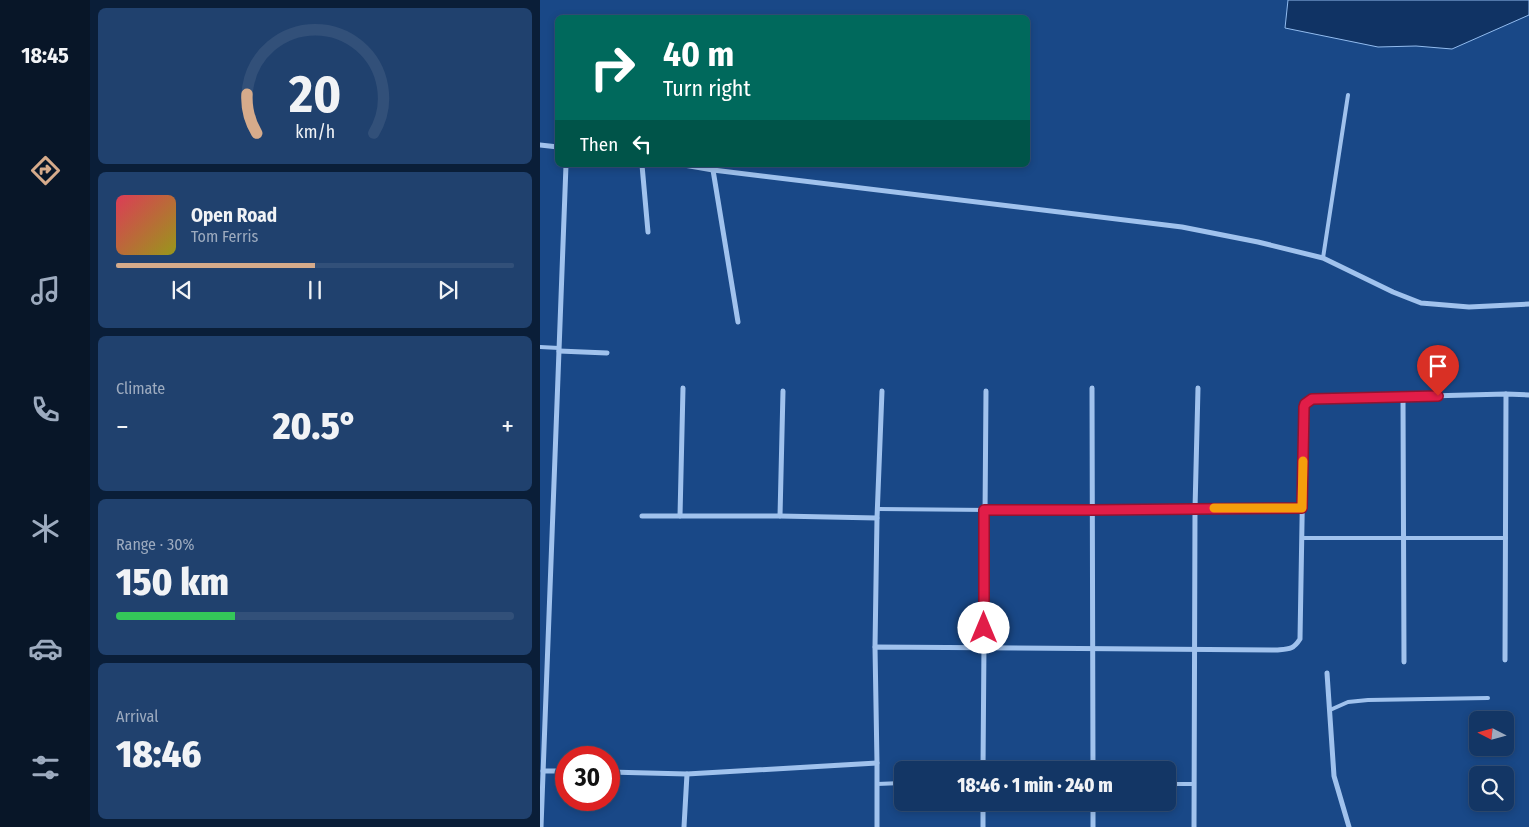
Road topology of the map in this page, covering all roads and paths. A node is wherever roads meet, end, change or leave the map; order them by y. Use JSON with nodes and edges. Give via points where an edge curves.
{"nodes":[{"id":1,"x":1348,"y":95,"type":"dead end"},
{"id":2,"x":540,"y":145,"type":"edge"},
{"id":3,"x":555,"y":147,"type":"edge"},
{"id":4,"x":566,"y":167,"type":"edge"},
{"id":5,"x":642,"y":167,"type":"edge"},
{"id":6,"x":696,"y":167,"type":"edge"},
{"id":7,"x":713,"y":170,"type":"junction"},
{"id":8,"x":648,"y":232,"type":"dead end"},
{"id":9,"x":1323,"y":258,"type":"junction"},
{"id":10,"x":1529,"y":304,"type":"edge"},
{"id":11,"x":738,"y":322,"type":"dead end"},
{"id":12,"x":540,"y":347,"type":"edge"},
{"id":13,"x":559,"y":349,"type":"junction"},
{"id":14,"x":607,"y":354,"type":"dead end"},
{"id":15,"x":683,"y":388,"type":"dead end"},
{"id":16,"x":1092,"y":388,"type":"dead end"},
{"id":17,"x":1198,"y":388,"type":"dead end"},
{"id":18,"x":783,"y":391,"type":"dead end"},
{"id":19,"x":882,"y":391,"type":"dead end"},
{"id":20,"x":986,"y":391,"type":"dead end"},
{"id":21,"x":1506,"y":394,"type":"junction"},
{"id":22,"x":1529,"y":395,"type":"edge"},
{"id":23,"x":1404,"y":397,"type":"junction"},
{"id":24,"x":1302,"y":508,"type":"junction"},
{"id":25,"x":878,"y":509,"type":"junction"},
{"id":26,"x":1195,"y":509,"type":"junction"},
{"id":27,"x":984,"y":510,"type":"junction"},
{"id":28,"x":1093,"y":510,"type":"junction"},
{"id":29,"x":642,"y":516,"type":"dead end"},
{"id":30,"x":680,"y":516,"type":"junction"},
{"id":31,"x":780,"y":516,"type":"junction"},
{"id":32,"x":877,"y":518,"type":"junction"},
{"id":33,"x":1302,"y":538,"type":"junction"},
{"id":34,"x":1404,"y":538,"type":"junction"},
{"id":35,"x":1506,"y":538,"type":"junction"},
{"id":36,"x":874,"y":647,"type":"junction"},
{"id":37,"x":983,"y":648,"type":"junction"},
{"id":38,"x":1093,"y":648,"type":"junction"},
{"id":39,"x":1194,"y":650,"type":"junction"},
{"id":40,"x":1505,"y":660,"type":"dead end"},
{"id":41,"x":1404,"y":662,"type":"dead end"},
{"id":42,"x":1327,"y":674,"type":"dead end"},
{"id":43,"x":1488,"y":698,"type":"dead end"},
{"id":44,"x":1330,"y":710,"type":"junction"},
{"id":45,"x":983,"y":761,"type":"edge"},
{"id":46,"x":1093,"y":761,"type":"edge"},
{"id":47,"x":877,"y":763,"type":"junction"},
{"id":48,"x":543,"y":771,"type":"junction"},
{"id":49,"x":555,"y":772,"type":"edge"},
{"id":50,"x":620,"y":772,"type":"edge"},
{"id":51,"x":687,"y":774,"type":"junction"},
{"id":52,"x":894,"y":783,"type":"edge"},
{"id":53,"x":877,"y":784,"type":"junction"},
{"id":54,"x":1176,"y":784,"type":"edge"},
{"id":55,"x":1194,"y":784,"type":"junction"},
{"id":56,"x":983,"y":811,"type":"edge"},
{"id":57,"x":1093,"y":811,"type":"edge"},
{"id":58,"x":541,"y":827,"type":"edge"},
{"id":59,"x":684,"y":827,"type":"edge"},
{"id":60,"x":877,"y":827,"type":"edge"},
{"id":61,"x":983,"y":827,"type":"edge"},
{"id":62,"x":1093,"y":827,"type":"edge"},
{"id":63,"x":1194,"y":827,"type":"edge"},
{"id":64,"x":1349,"y":827,"type":"edge"}],
"edges":[{"from":1,"to":9,"type":"lane"},
{"from":2,"to":3,"type":"street"},
{"from":4,"to":13,"type":"street"},
{"from":5,"to":8,"type":"street"},
{"from":6,"to":7,"type":"street"},
{"from":7,"to":9,"type":"street","via":[[1182,227]]},
{"from":7,"to":11,"type":"street"},
{"from":9,"to":10,"type":"street","via":[[1421,303],[1469,307]]},
{"from":12,"to":13,"type":"lane"},
{"from":13,"to":14,"type":"street"},
{"from":13,"to":48,"type":"street"},
{"from":15,"to":30,"type":"street"},
{"from":16,"to":28,"type":"street"},
{"from":17,"to":26,"type":"street"},
{"from":18,"to":31,"type":"street"},
{"from":19,"to":25,"type":"street"},
{"from":20,"to":27,"type":"street"},
{"from":21,"to":22,"type":"street"},
{"from":21,"to":23,"type":"street"},
{"from":21,"to":35,"type":"street"},
{"from":23,"to":24,"type":"street","via":[[1312,399],[1305,404]]},
{"from":23,"to":34,"type":"street"},
{"from":24,"to":26,"type":"lane"},
{"from":24,"to":33,"type":"street"},
{"from":25,"to":27,"type":"lane"},
{"from":25,"to":32,"type":"street"},
{"from":26,"to":28,"type":"lane"},
{"from":26,"to":39,"type":"street"},
{"from":27,"to":28,"type":"lane"},
{"from":27,"to":37,"type":"street"},
{"from":28,"to":38,"type":"street"},
{"from":29,"to":30,"type":"street"},
{"from":30,"to":31,"type":"street"},
{"from":31,"to":32,"type":"street"},
{"from":32,"to":36,"type":"street"},
{"from":33,"to":34,"type":"lane"},
{"from":33,"to":39,"type":"street","via":[[1300,639],[1295,647]]},
{"from":34,"to":35,"type":"lane"},
{"from":34,"to":41,"type":"street"},
{"from":35,"to":40,"type":"street"},
{"from":36,"to":37,"type":"street"},
{"from":36,"to":47,"type":"street"},
{"from":37,"to":38,"type":"street"},
{"from":37,"to":45,"type":"street"},
{"from":38,"to":39,"type":"street"},
{"from":38,"to":46,"type":"street"},
{"from":39,"to":55,"type":"street"},
{"from":42,"to":44,"type":"street"},
{"from":43,"to":44,"type":"lane","via":[[1368,700],[1348,702]]},
{"from":44,"to":64,"type":"street","via":[[1334,776]]},
{"from":47,"to":51,"type":"street"},
{"from":47,"to":53,"type":"street"},
{"from":48,"to":49,"type":"street"},
{"from":48,"to":58,"type":"street"},
{"from":50,"to":51,"type":"street"},
{"from":51,"to":59,"type":"street"},
{"from":52,"to":53,"type":"lane"},
{"from":53,"to":60,"type":"street"},
{"from":54,"to":55,"type":"lane"},
{"from":55,"to":63,"type":"street"},
{"from":56,"to":61,"type":"street"},
{"from":57,"to":62,"type":"street"}]}
